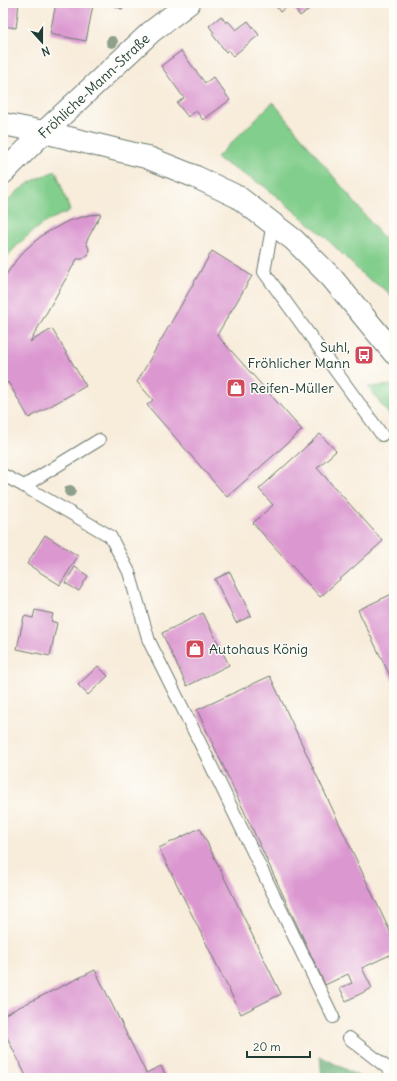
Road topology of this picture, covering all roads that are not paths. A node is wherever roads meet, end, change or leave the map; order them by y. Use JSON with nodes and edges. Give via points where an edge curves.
{"nodes":[{"id":1,"x":189,"y":3,"type":"edge"},
{"id":2,"x":3,"y":124,"type":"edge"},
{"id":3,"x":44,"y":132,"type":"junction"},
{"id":4,"x":3,"y":173,"type":"edge"},
{"id":5,"x":273,"y":223,"type":"junction"},
{"id":6,"x":394,"y":353,"type":"edge"},
{"id":7,"x":382,"y":435,"type":"dead end"},
{"id":8,"x":99,"y":440,"type":"dead end"},
{"id":9,"x":3,"y":475,"type":"edge"},
{"id":10,"x":24,"y":486,"type":"junction"},
{"id":11,"x":332,"y":1017,"type":"dead end"},
{"id":12,"x":349,"y":1038,"type":"dead end"},
{"id":13,"x":394,"y":1073,"type":"edge"}],
"edges":[{"from":1,"to":3,"type":"street","name":"Fröhliche-Mann-Straße","via":[[151,32]]},
{"from":2,"to":3,"type":"street"},
{"from":3,"to":4,"type":"street","name":"Fröhliche-Mann-Straße"},
{"from":3,"to":5,"type":"street","via":[[146,157],[196,176],[238,197]]},
{"from":5,"to":6,"type":"street","via":[[332,278]]},
{"from":5,"to":7,"type":"lane","via":[[264,272]]},
{"from":8,"to":10,"type":"lane"},
{"from":9,"to":10,"type":"lane"},
{"from":10,"to":11,"type":"lane","via":[[110,536],[129,572],[149,641]]},
{"from":12,"to":13,"type":"lane"}]}
